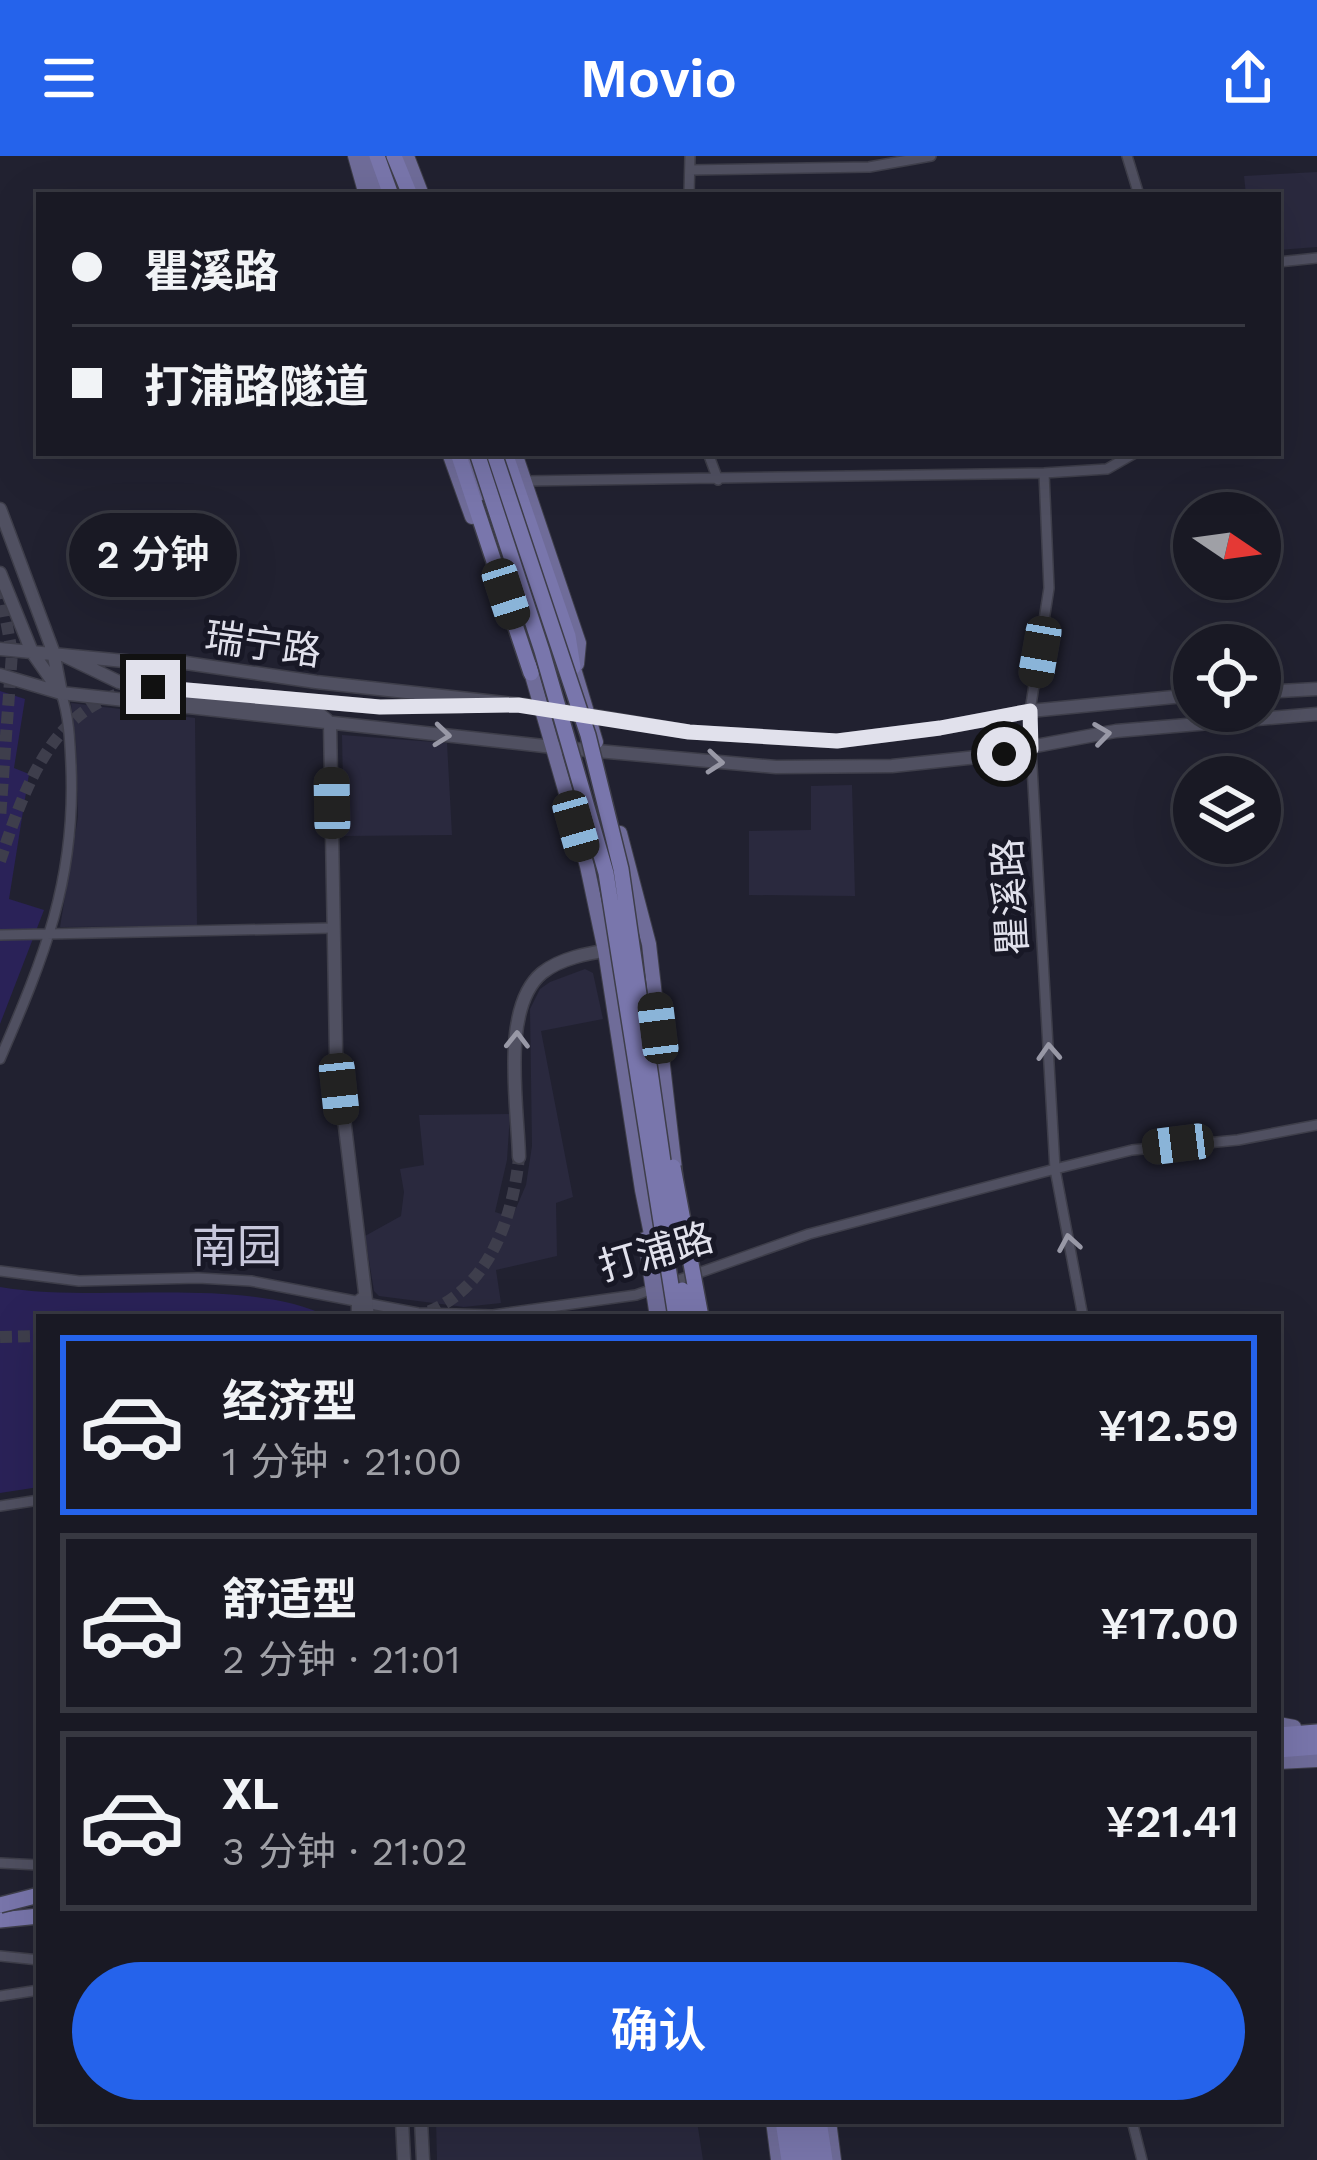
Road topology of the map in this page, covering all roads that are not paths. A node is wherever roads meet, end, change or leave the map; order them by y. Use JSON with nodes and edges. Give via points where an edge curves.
{"nodes":[{"id":1,"x":384,"y":156,"type":"edge"},
{"id":2,"x":690,"y":156,"type":"edge"},
{"id":3,"x":932,"y":156,"type":"edge"},
{"id":4,"x":1127,"y":156,"type":"edge"},
{"id":5,"x":690,"y":170,"type":"junction"},
{"id":6,"x":367,"y":192,"type":"edge"},
{"id":7,"x":384,"y":192,"type":"edge"},
{"id":8,"x":407,"y":192,"type":"edge"},
{"id":9,"x":419,"y":192,"type":"edge"},
{"id":10,"x":689,"y":192,"type":"edge"},
{"id":11,"x":1138,"y":192,"type":"edge"},
{"id":12,"x":1317,"y":258,"type":"edge"},
{"id":13,"x":1281,"y":262,"type":"edge"},
{"id":14,"x":459,"y":456,"type":"edge"},
{"id":15,"x":459,"y":456,"type":"edge"},
{"id":16,"x":477,"y":456,"type":"edge"},
{"id":17,"x":495,"y":456,"type":"edge"},
{"id":18,"x":495,"y":456,"type":"edge"},
{"id":19,"x":506,"y":456,"type":"edge"},
{"id":20,"x":516,"y":456,"type":"edge"},
{"id":21,"x":709,"y":456,"type":"edge"},
{"id":22,"x":1131,"y":456,"type":"edge"},
{"id":23,"x":1044,"y":473,"type":"junction"},
{"id":24,"x":718,"y":480,"type":"junction"},
{"id":25,"x":525,"y":481,"type":"junction"},
{"id":26,"x":0,"y":509,"type":"edge"},
{"id":27,"x":0,"y":573,"type":"edge"},
{"id":28,"x":0,"y":649,"type":"edge"},
{"id":29,"x":53,"y":651,"type":"junction"},
{"id":30,"x":32,"y":652,"type":"junction"},
{"id":31,"x":155,"y":664,"type":"junction"},
{"id":32,"x":88,"y":667,"type":"junction"},
{"id":33,"x":574,"y":671,"type":"junction"},
{"id":34,"x":531,"y":674,"type":"junction"},
{"id":35,"x":0,"y":675,"type":"edge"},
{"id":36,"x":153,"y":687,"type":"tunnel mouth"},
{"id":37,"x":1317,"y":689,"type":"edge"},
{"id":38,"x":1281,"y":691,"type":"edge"},
{"id":39,"x":62,"y":693,"type":"junction"},
{"id":40,"x":1173,"y":697,"type":"edge"},
{"id":41,"x":518,"y":705,"type":"junction"},
{"id":42,"x":541,"y":707,"type":"junction"},
{"id":43,"x":1030,"y":711,"type":"junction"},
{"id":44,"x":1317,"y":714,"type":"edge"},
{"id":45,"x":591,"y":719,"type":"junction"},
{"id":46,"x":330,"y":722,"type":"junction"},
{"id":47,"x":553,"y":747,"type":"junction"},
{"id":48,"x":1031,"y":749,"type":"junction"},
{"id":49,"x":598,"y":751,"type":"junction"},
{"id":50,"x":333,"y":928,"type":"junction"},
{"id":51,"x":52,"y":934,"type":"junction"},
{"id":52,"x":0,"y":935,"type":"edge"},
{"id":53,"x":649,"y":944,"type":"junction"},
{"id":54,"x":605,"y":951,"type":"junction"},
{"id":55,"x":0,"y":1059,"type":"edge"},
{"id":56,"x":1317,"y":1125,"type":"edge"},
{"id":57,"x":519,"y":1157,"type":"tunnel mouth"},
{"id":58,"x":1055,"y":1169,"type":"junction"},
{"id":59,"x":0,"y":1271,"type":"edge"},
{"id":60,"x":688,"y":1280,"type":"junction"},
{"id":61,"x":657,"y":1289,"type":"junction"},
{"id":62,"x":364,"y":1305,"type":"edge"},
{"id":63,"x":434,"y":1314,"type":"edge"},
{"id":64,"x":500,"y":1314,"type":"edge"},
{"id":65,"x":666,"y":1314,"type":"edge"},
{"id":66,"x":667,"y":1314,"type":"edge"},
{"id":67,"x":696,"y":1314,"type":"edge"},
{"id":68,"x":697,"y":1314,"type":"edge"},
{"id":69,"x":1082,"y":1314,"type":"edge"},
{"id":70,"x":36,"y":1500,"type":"edge"},
{"id":71,"x":0,"y":1506,"type":"edge"},
{"id":72,"x":1317,"y":1729,"type":"edge"},
{"id":73,"x":1290,"y":1734,"type":"edge"},
{"id":74,"x":1317,"y":1760,"type":"edge"},
{"id":75,"x":1281,"y":1762,"type":"edge"},
{"id":76,"x":0,"y":1863,"type":"edge"},
{"id":77,"x":36,"y":1865,"type":"edge"},
{"id":78,"x":36,"y":1899,"type":"edge"},
{"id":79,"x":0,"y":1905,"type":"edge"},
{"id":80,"x":36,"y":1916,"type":"edge"},
{"id":81,"x":0,"y":1922,"type":"edge"},
{"id":82,"x":36,"y":1927,"type":"edge"},
{"id":83,"x":0,"y":1956,"type":"edge"},
{"id":84,"x":36,"y":1960,"type":"edge"},
{"id":85,"x":36,"y":1990,"type":"edge"},
{"id":86,"x":0,"y":1996,"type":"edge"},
{"id":87,"x":402,"y":2124,"type":"edge"},
{"id":88,"x":422,"y":2124,"type":"edge"},
{"id":89,"x":773,"y":2124,"type":"edge"},
{"id":90,"x":789,"y":2124,"type":"edge"},
{"id":91,"x":815,"y":2124,"type":"edge"},
{"id":92,"x":829,"y":2124,"type":"edge"},
{"id":93,"x":1133,"y":2124,"type":"edge"},
{"id":94,"x":404,"y":2160,"type":"edge"},
{"id":95,"x":423,"y":2160,"type":"edge"},
{"id":96,"x":778,"y":2160,"type":"edge"},
{"id":97,"x":795,"y":2160,"type":"edge"},
{"id":98,"x":823,"y":2160,"type":"edge"},
{"id":99,"x":1142,"y":2160,"type":"edge"}],
"edges":[{"from":1,"to":6,"type":"main road"},
{"from":1,"to":7,"type":"highway"},
{"from":1,"to":8,"type":"highway"},
{"from":1,"to":9,"type":"main road"},
{"from":2,"to":5,"type":"street"},
{"from":3,"to":5,"type":"street","via":[[868,167]]},
{"from":4,"to":11,"type":"street"},
{"from":5,"to":10,"type":"street"},
{"from":12,"to":13,"type":"street"},
{"from":14,"to":34,"type":"highway"},
{"from":15,"to":34,"type":"main road","via":[[494,583]]},
{"from":16,"to":66,"type":"highway","bridge":true,"via":[[606,873],[665,1244]]},
{"from":17,"to":33,"type":"main road"},
{"from":18,"to":68,"type":"highway","bridge":true,"via":[[588,734],[621,869]]},
{"from":19,"to":33,"type":"highway"},
{"from":20,"to":25,"type":"main road"},
{"from":21,"to":24,"type":"street"},
{"from":22,"to":23,"type":"street","via":[[1107,469]]},
{"from":23,"to":24,"type":"street"},
{"from":23,"to":43,"type":"street","name":"瞿溪路","via":[[1049,588]]},
{"from":24,"to":25,"type":"street"},
{"from":25,"to":33,"type":"main road","via":[[578,643]]},
{"from":26,"to":29,"type":"main road"},
{"from":27,"to":30,"type":"main road"},
{"from":28,"to":30,"type":"main road","name":"瑞宁路"},
{"from":29,"to":30,"type":"main road","name":"瑞宁路"},
{"from":29,"to":31,"type":"main road","name":"瑞宁路"},
{"from":29,"to":32,"type":"main road"},
{"from":29,"to":39,"type":"main road"},
{"from":30,"to":39,"type":"main road"},
{"from":31,"to":32,"type":"main road"},
{"from":31,"to":41,"type":"main road","name":"瑞宁路"},
{"from":32,"to":46,"type":"main road","via":[[158,694],[317,712]]},
{"from":33,"to":45,"type":"main road"},
{"from":34,"to":42,"type":"main road"},
{"from":35,"to":39,"type":"main road"},
{"from":36,"to":41,"type":"main road","via":[[380,707]]},
{"from":37,"to":38,"type":"main road"},
{"from":39,"to":46,"type":"main road"},
{"from":39,"to":51,"type":"street","via":[[71,808]]},
{"from":40,"to":43,"type":"main road"},
{"from":41,"to":42,"type":"main road"},
{"from":42,"to":45,"type":"main road"},
{"from":42,"to":47,"type":"main road"},
{"from":43,"to":45,"type":"main road","via":[[837,741]]},
{"from":43,"to":48,"type":"street","name":"瞿溪路"},
{"from":48,"to":44,"type":"main road","one_way":true,"via":[[1116,731]]},
{"from":45,"to":49,"type":"main road"},
{"from":46,"to":47,"type":"main road","one_way":true},
{"from":46,"to":50,"type":"main road"},
{"from":47,"to":49,"type":"main road"},
{"from":47,"to":54,"type":"main road"},
{"from":49,"to":48,"type":"main road","one_way":true,"via":[[776,767],[892,766]]},
{"from":58,"to":48,"type":"street","name":"瞿溪路","one_way":true},
{"from":49,"to":53,"type":"main road"},
{"from":50,"to":51,"type":"street"},
{"from":50,"to":62,"type":"main road","via":[[338,1071]]},
{"from":51,"to":52,"type":"street"},
{"from":51,"to":55,"type":"street"},
{"from":53,"to":54,"type":"main road"},
{"from":53,"to":60,"type":"main road"},
{"from":57,"to":54,"type":"main road","one_way":true,"via":[[515,1025],[524,998],[556,964]]},
{"from":54,"to":61,"type":"main road"},
{"from":56,"to":58,"type":"street","name":"打浦路"},
{"from":58,"to":60,"type":"street","name":"打浦路","via":[[809,1234]]},
{"from":69,"to":58,"type":"street","name":"瞿溪路","one_way":true},
{"from":59,"to":62,"type":"street","name":"打浦路","via":[[79,1281],[224,1279]]},
{"from":60,"to":61,"type":"street","name":"打浦路"},
{"from":60,"to":67,"type":"main road"},
{"from":61,"to":64,"type":"street","name":"打浦路"},
{"from":61,"to":65,"type":"main road"},
{"from":62,"to":63,"type":"street","name":"打浦路"},
{"from":70,"to":71,"type":"street"},
{"from":72,"to":73,"type":"highway"},
{"from":74,"to":75,"type":"main road"},
{"from":76,"to":77,"type":"street"},
{"from":78,"to":79,"type":"highway","bridge":true},
{"from":80,"to":81,"type":"highway"},
{"from":81,"to":82,"type":"highway"},
{"from":83,"to":84,"type":"street"},
{"from":85,"to":86,"type":"street"},
{"from":87,"to":94,"type":"main road"},
{"from":88,"to":95,"type":"main road"},
{"from":89,"to":96,"type":"main road"},
{"from":90,"to":97,"type":"highway"},
{"from":91,"to":98,"type":"highway"},
{"from":92,"to":98,"type":"main road"},
{"from":93,"to":99,"type":"street"}]}
